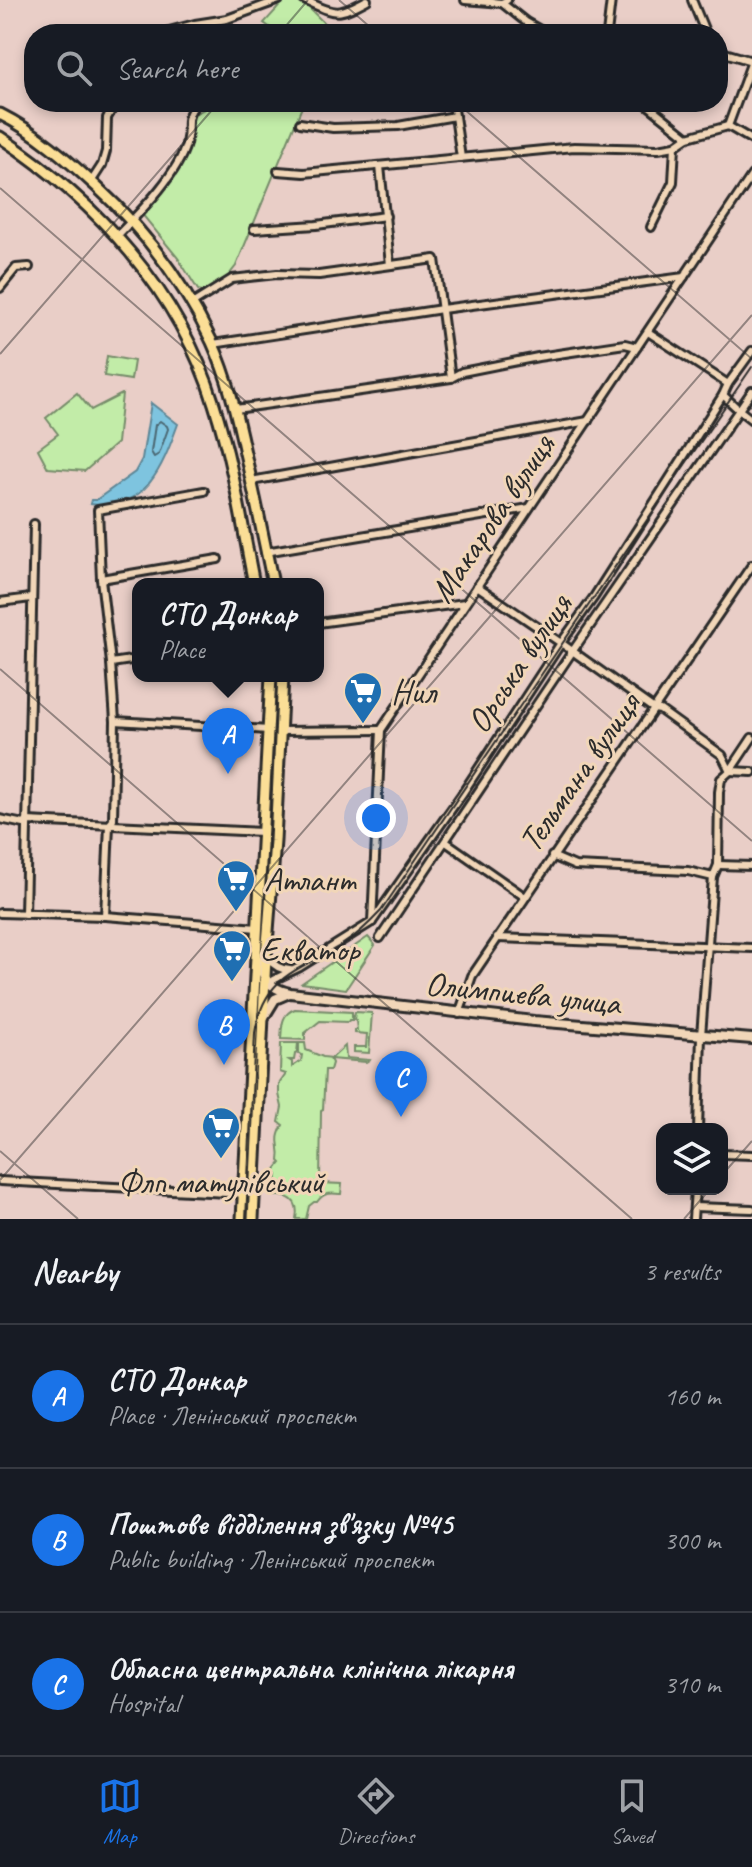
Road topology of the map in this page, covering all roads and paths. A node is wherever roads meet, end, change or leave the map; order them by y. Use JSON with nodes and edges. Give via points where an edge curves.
{"nodes":[{"id":1,"x":279,"y":0,"type":"edge"},
{"id":2,"x":304,"y":0,"type":"edge"},
{"id":3,"x":367,"y":0,"type":"edge"},
{"id":4,"x":465,"y":0,"type":"edge"},
{"id":5,"x":611,"y":0,"type":"edge"},
{"id":6,"x":692,"y":0,"type":"edge"},
{"id":7,"x":504,"y":2,"type":"edge"},
{"id":8,"x":195,"y":24,"type":"edge"},
{"id":9,"x":530,"y":24,"type":"edge"},
{"id":10,"x":608,"y":24,"type":"edge"},
{"id":11,"x":702,"y":24,"type":"edge"},
{"id":12,"x":728,"y":54,"type":"edge"},
{"id":13,"x":752,"y":61,"type":"edge"},
{"id":14,"x":110,"y":112,"type":"edge"},
{"id":15,"x":189,"y":112,"type":"edge"},
{"id":16,"x":454,"y":112,"type":"edge"},
{"id":17,"x":657,"y":112,"type":"edge"},
{"id":18,"x":0,"y":114,"type":"edge"},
{"id":19,"x":455,"y":116,"type":"junction"},
{"id":20,"x":300,"y":123,"type":"dead end"},
{"id":21,"x":728,"y":126,"type":"junction"},
{"id":22,"x":0,"y":137,"type":"edge"},
{"id":23,"x":688,"y":137,"type":"junction"},
{"id":24,"x":752,"y":140,"type":"edge"},
{"id":25,"x":675,"y":146,"type":"junction"},
{"id":26,"x":461,"y":158,"type":"junction"},
{"id":27,"x":380,"y":166,"type":"junction"},
{"id":28,"x":278,"y":171,"type":"dead end"},
{"id":29,"x":752,"y":175,"type":"edge"},
{"id":30,"x":91,"y":182,"type":"junction"},
{"id":31,"x":386,"y":216,"type":"junction"},
{"id":32,"x":132,"y":221,"type":"junction"},
{"id":33,"x":651,"y":227,"type":"dead end"},
{"id":34,"x":254,"y":229,"type":"dead end"},
{"id":35,"x":117,"y":236,"type":"junction"},
{"id":36,"x":390,"y":265,"type":"junction"},
{"id":37,"x":29,"y":267,"type":"dead end"},
{"id":38,"x":684,"y":277,"type":"junction"},
{"id":39,"x":0,"y":288,"type":"edge"},
{"id":40,"x":192,"y":304,"type":"junction"},
{"id":41,"x":442,"y":309,"type":"junction"},
{"id":42,"x":648,"y":332,"type":"junction"},
{"id":43,"x":213,"y":344,"type":"junction"},
{"id":44,"x":637,"y":347,"type":"junction"},
{"id":45,"x":752,"y":351,"type":"edge"},
{"id":46,"x":451,"y":378,"type":"junction"},
{"id":47,"x":728,"y":384,"type":"junction"},
{"id":48,"x":752,"y":391,"type":"edge"},
{"id":49,"x":723,"y":395,"type":"junction"},
{"id":50,"x":236,"y":409,"type":"junction"},
{"id":51,"x":739,"y":410,"type":"junction"},
{"id":52,"x":752,"y":420,"type":"edge"},
{"id":53,"x":588,"y":421,"type":"junction"},
{"id":54,"x":244,"y":448,"type":"junction"},
{"id":55,"x":227,"y":454,"type":"junction"},
{"id":56,"x":231,"y":469,"type":"junction"},
{"id":57,"x":249,"y":470,"type":"junction"},
{"id":58,"x":251,"y":481,"type":"junction"},
{"id":59,"x":204,"y":491,"type":"dead end"},
{"id":60,"x":529,"y":508,"type":"junction"},
{"id":61,"x":34,"y":524,"type":"dead end"},
{"id":62,"x":265,"y":552,"type":"junction"},
{"id":63,"x":218,"y":559,"type":"dead end"},
{"id":64,"x":752,"y":565,"type":"edge"},
{"id":65,"x":253,"y":578,"type":"edge"},
{"id":66,"x":272,"y":578,"type":"edge"},
{"id":67,"x":101,"y":579,"type":"junction"},
{"id":68,"x":477,"y":586,"type":"junction"},
{"id":69,"x":31,"y":598,"type":"junction"},
{"id":70,"x":0,"y":602,"type":"edge"},
{"id":71,"x":466,"y":603,"type":"junction"},
{"id":72,"x":324,"y":622,"type":"edge"},
{"id":73,"x":561,"y":643,"type":"junction"},
{"id":74,"x":572,"y":652,"type":"junction"},
{"id":75,"x":132,"y":660,"type":"edge"},
{"id":76,"x":111,"y":663,"type":"junction"},
{"id":77,"x":271,"y":682,"type":"edge"},
{"id":78,"x":283,"y":682,"type":"edge"},
{"id":79,"x":654,"y":709,"type":"junction"},
{"id":80,"x":115,"y":721,"type":"junction"},
{"id":81,"x":269,"y":730,"type":"junction"},
{"id":82,"x":381,"y":730,"type":"junction"},
{"id":83,"x":281,"y":731,"type":"junction"},
{"id":84,"x":752,"y":738,"type":"edge"},
{"id":85,"x":730,"y":771,"type":"junction"},
{"id":86,"x":752,"y":772,"type":"edge"},
{"id":87,"x":0,"y":819,"type":"edge"},
{"id":88,"x":27,"y":821,"type":"junction"},
{"id":89,"x":109,"y":825,"type":"junction"},
{"id":90,"x":263,"y":832,"type":"junction"},
{"id":91,"x":446,"y":842,"type":"junction"},
{"id":92,"x":552,"y":856,"type":"junction"},
{"id":93,"x":718,"y":865,"type":"junction"},
{"id":94,"x":752,"y":866,"type":"edge"},
{"id":95,"x":713,"y":877,"type":"junction"},
{"id":96,"x":525,"y":897,"type":"junction"},
{"id":97,"x":0,"y":913,"type":"edge"},
{"id":98,"x":25,"y":914,"type":"junction"},
{"id":99,"x":105,"y":916,"type":"junction"},
{"id":100,"x":372,"y":922,"type":"junction"},
{"id":101,"x":258,"y":928,"type":"junction"},
{"id":102,"x":380,"y":938,"type":"dead end"},
{"id":103,"x":497,"y":938,"type":"junction"},
{"id":104,"x":709,"y":947,"type":"junction"},
{"id":105,"x":752,"y":948,"type":"edge"},
{"id":106,"x":257,"y":950,"type":"junction"},
{"id":107,"x":266,"y":957,"type":"junction"},
{"id":108,"x":293,"y":970,"type":"junction"},
{"id":109,"x":268,"y":983,"type":"junction"},
{"id":110,"x":290,"y":993,"type":"junction"},
{"id":111,"x":459,"y":1014,"type":"junction"},
{"id":112,"x":264,"y":1017,"type":"junction"},
{"id":113,"x":252,"y":1025,"type":"junction"},
{"id":114,"x":701,"y":1036,"type":"junction"},
{"id":115,"x":752,"y":1039,"type":"edge"},
{"id":116,"x":698,"y":1123,"type":"edge"},
{"id":117,"x":728,"y":1154,"type":"edge"},
{"id":118,"x":752,"y":1155,"type":"edge"},
{"id":119,"x":0,"y":1181,"type":"edge"},
{"id":120,"x":249,"y":1194,"type":"junction"},
{"id":121,"x":695,"y":1195,"type":"edge"},
{"id":122,"x":694,"y":1207,"type":"junction"},
{"id":123,"x":752,"y":1209,"type":"edge"},
{"id":124,"x":242,"y":1219,"type":"edge"},
{"id":125,"x":253,"y":1219,"type":"edge"},
{"id":126,"x":693,"y":1219,"type":"edge"}],
"edges":[{"from":1,"to":8,"type":"street"},
{"from":2,"to":3,"type":"street","via":[[337,13]]},
{"from":4,"to":7,"type":"street"},
{"from":5,"to":10,"type":"street"},
{"from":6,"to":11,"type":"street"},
{"from":7,"to":9,"type":"street"},
{"from":12,"to":13,"type":"street"},
{"from":13,"to":21,"type":"street"},
{"from":14,"to":30,"type":"street","via":[[106,151]]},
{"from":15,"to":32,"type":"street","via":[[186,144],[172,173]]},
{"from":16,"to":19,"type":"street"},
{"from":17,"to":23,"type":"street"},
{"from":18,"to":30,"type":"main road"},
{"from":19,"to":20,"type":"street","via":[[398,126]]},
{"from":19,"to":26,"type":"street"},
{"from":21,"to":23,"type":"street"},
{"from":21,"to":24,"type":"street"},
{"from":22,"to":35,"type":"main road","via":[[60,181]]},
{"from":23,"to":25,"type":"street"},
{"from":25,"to":26,"type":"street","via":[[574,147]]},
{"from":25,"to":33,"type":"street","via":[[673,182]]},
{"from":26,"to":27,"type":"street"},
{"from":27,"to":28,"type":"street"},
{"from":27,"to":31,"type":"street"},
{"from":29,"to":38,"type":"street","name":"Макарова вулиця"},
{"from":30,"to":32,"type":"main road"},
{"from":31,"to":34,"type":"street"},
{"from":31,"to":36,"type":"street"},
{"from":32,"to":35,"type":"street"},
{"from":32,"to":40,"type":"main road"},
{"from":35,"to":55,"type":"main road","via":[[143,266],[195,352]]},
{"from":36,"to":40,"type":"street","via":[[232,279]]},
{"from":36,"to":41,"type":"street","via":[[435,259]]},
{"from":37,"to":39,"type":"street","via":[[13,270]]},
{"from":38,"to":41,"type":"street"},
{"from":38,"to":42,"type":"street","name":"Макарова вулиця"},
{"from":40,"to":43,"type":"main road"},
{"from":41,"to":43,"type":"street"},
{"from":41,"to":46,"type":"street"},
{"from":42,"to":44,"type":"street","name":"Макарова вулиця"},
{"from":42,"to":47,"type":"street"},
{"from":43,"to":50,"type":"main road"},
{"from":44,"to":46,"type":"street","via":[[625,344],[538,357]]},
{"from":44,"to":53,"type":"street","name":"Макарова вулиця"},
{"from":45,"to":47,"type":"street","name":"Орська вулиця"},
{"from":46,"to":50,"type":"street"},
{"from":47,"to":49,"type":"street","name":"Орська вулиця"},
{"from":48,"to":51,"type":"street"},
{"from":49,"to":51,"type":"street"},
{"from":49,"to":73,"type":"street","name":"Орська вулиця"},
{"from":50,"to":54,"type":"main road"},
{"from":51,"to":52,"type":"street"},
{"from":51,"to":74,"type":"street"},
{"from":53,"to":58,"type":"street"},
{"from":53,"to":60,"type":"street","name":"Макарова вулиця"},
{"from":54,"to":55,"type":"main road","via":[[241,456]]},
{"from":54,"to":57,"type":"main road"},
{"from":55,"to":56,"type":"main road"},
{"from":56,"to":57,"type":"main road","via":[[242,461]]},
{"from":56,"to":65,"type":"main road"},
{"from":57,"to":58,"type":"main road"},
{"from":58,"to":62,"type":"main road"},
{"from":59,"to":67,"type":"street","via":[[98,510]]},
{"from":60,"to":62,"type":"street"},
{"from":60,"to":68,"type":"street","name":"Макарова вулиця"},
{"from":61,"to":69,"type":"street"},
{"from":62,"to":66,"type":"main road"},
{"from":63,"to":67,"type":"street"},
{"from":64,"to":79,"type":"street","name":"Тельмана вулиця"},
{"from":67,"to":76,"type":"street"},
{"from":68,"to":71,"type":"street","name":"Макарова вулиця"},
{"from":68,"to":73,"type":"street"},
{"from":69,"to":70,"type":"street"},
{"from":69,"to":88,"type":"street"},
{"from":71,"to":72,"type":"street"},
{"from":71,"to":82,"type":"street","name":"Макарова вулиця"},
{"from":73,"to":74,"type":"street"},
{"from":73,"to":100,"type":"street","name":"Орська вулиця"},
{"from":74,"to":79,"type":"street"},
{"from":74,"to":91,"type":"street"},
{"from":75,"to":76,"type":"street"},
{"from":76,"to":80,"type":"street"},
{"from":77,"to":81,"type":"main road"},
{"from":78,"to":83,"type":"main road"},
{"from":79,"to":85,"type":"street","via":[[722,755]]},
{"from":79,"to":92,"type":"street","name":"Тельмана вулиця"},
{"from":80,"to":81,"type":"street"},
{"from":80,"to":89,"type":"street"},
{"from":81,"to":90,"type":"main road"},
{"from":82,"to":83,"type":"street"},
{"from":82,"to":100,"type":"street"},
{"from":83,"to":107,"type":"main road"},
{"from":84,"to":85,"type":"street"},
{"from":85,"to":86,"type":"street"},
{"from":85,"to":93,"type":"street","via":[[721,779],[719,792]]},
{"from":87,"to":88,"type":"street"},
{"from":88,"to":89,"type":"street"},
{"from":88,"to":98,"type":"street"},
{"from":89,"to":90,"type":"street"},
{"from":89,"to":99,"type":"street"},
{"from":90,"to":101,"type":"main road"},
{"from":91,"to":96,"type":"street"},
{"from":91,"to":102,"type":"street"},
{"from":92,"to":95,"type":"street","via":[[575,866]]},
{"from":92,"to":96,"type":"street","name":"Тельмана вулиця"},
{"from":93,"to":94,"type":"street"},
{"from":93,"to":95,"type":"street"},
{"from":95,"to":104,"type":"street"},
{"from":96,"to":103,"type":"street","name":"Тельмана вулиця"},
{"from":97,"to":98,"type":"street"},
{"from":98,"to":99,"type":"street"},
{"from":99,"to":101,"type":"street"},
{"from":100,"to":108,"type":"street","name":"Орська вулиця"},
{"from":101,"to":106,"type":"main road"},
{"from":103,"to":104,"type":"street"},
{"from":103,"to":111,"type":"street","name":"Тельмана вулиця","via":[[472,976]]},
{"from":104,"to":105,"type":"street"},
{"from":104,"to":114,"type":"street"},
{"from":106,"to":109,"type":"main road","via":[[260,972]]},
{"from":106,"to":113,"type":"main road"},
{"from":107,"to":108,"type":"street"},
{"from":107,"to":109,"type":"main road"},
{"from":108,"to":109,"type":"street","name":"Орська вулиця"},
{"from":109,"to":110,"type":"main road"},
{"from":109,"to":112,"type":"main road"},
{"from":109,"to":113,"type":"street"},
{"from":110,"to":111,"type":"main road","name":"Олимпиева улица"},
{"from":110,"to":112,"type":"main road","via":[[275,999]]},
{"from":111,"to":114,"type":"main road","name":"Олимпиева улица"},
{"from":112,"to":120,"type":"main road"},
{"from":113,"to":120,"type":"main road"},
{"from":114,"to":115,"type":"main road","name":"Олимпиева улица"},
{"from":114,"to":116,"type":"street"},
{"from":117,"to":118,"type":"street"},
{"from":119,"to":120,"type":"street"},
{"from":120,"to":124,"type":"main road"},
{"from":120,"to":125,"type":"main road"},
{"from":121,"to":122,"type":"street"},
{"from":122,"to":123,"type":"street"},
{"from":122,"to":126,"type":"street"}]}
